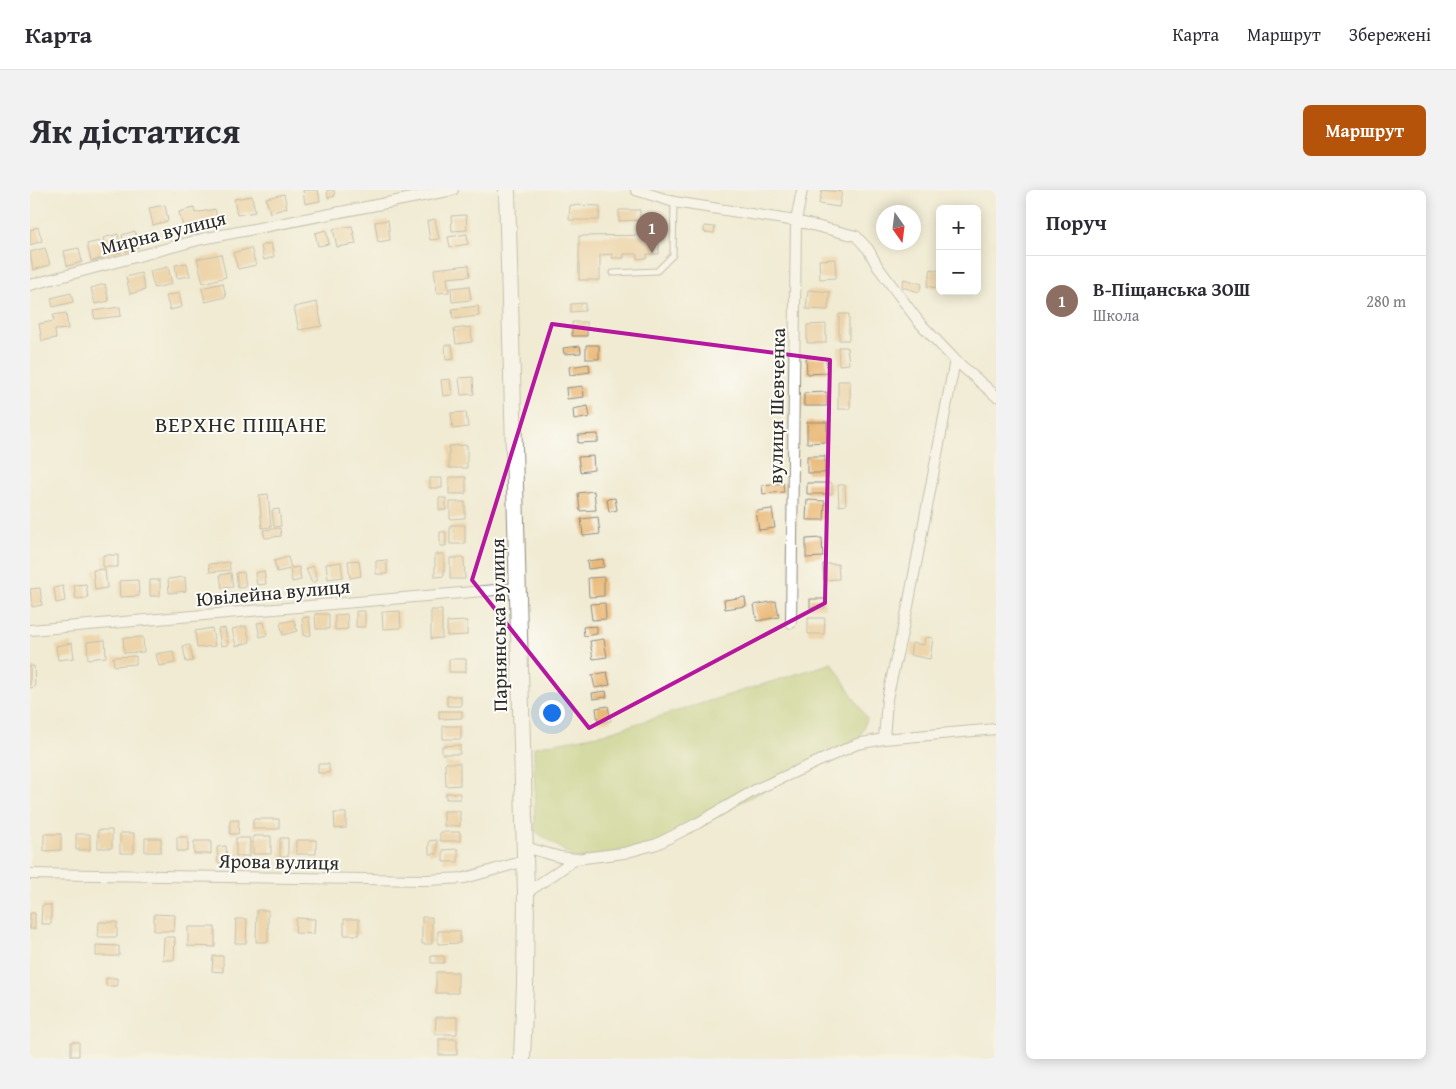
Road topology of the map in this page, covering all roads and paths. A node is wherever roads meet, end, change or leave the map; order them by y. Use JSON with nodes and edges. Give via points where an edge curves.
{"nodes":[{"id":1,"x":453,"y":190,"type":"edge"},
{"id":2,"x":507,"y":190,"type":"edge"},
{"id":3,"x":636,"y":190,"type":"edge"},
{"id":4,"x":802,"y":190,"type":"edge"},
{"id":5,"x":674,"y":202,"type":"junction"},
{"id":6,"x":796,"y":221,"type":"junction"},
{"id":7,"x":612,"y":273,"type":"dead end"},
{"id":8,"x":30,"y":285,"type":"edge"},
{"id":9,"x":955,"y":360,"type":"junction"},
{"id":10,"x":996,"y":396,"type":"edge"},
{"id":11,"x":518,"y":588,"type":"junction"},
{"id":12,"x":791,"y":623,"type":"dead end"},
{"id":13,"x":30,"y":630,"type":"edge"},
{"id":14,"x":996,"y":729,"type":"edge"},
{"id":15,"x":884,"y":739,"type":"junction"},
{"id":16,"x":525,"y":854,"type":"junction"},
{"id":17,"x":576,"y":859,"type":"junction"},
{"id":18,"x":30,"y":874,"type":"edge"},
{"id":19,"x":526,"y":894,"type":"junction"},
{"id":20,"x":522,"y":1059,"type":"edge"}],
"edges":[{"from":1,"to":8,"type":"street","name":"Мирна вулиця","via":[[202,239]]},
{"from":2,"to":11,"type":"main road","name":"Парнянська вулиця"},
{"from":3,"to":5,"type":"street"},
{"from":4,"to":6,"type":"street","name":"вулиця Шевченка"},
{"from":5,"to":6,"type":"street"},
{"from":5,"to":7,"type":"lane","via":[[673,255],[657,271]]},
{"from":6,"to":9,"type":"street","via":[[856,236],[919,322]]},
{"from":6,"to":12,"type":"street","name":"вулиця Шевченка"},
{"from":9,"to":10,"type":"street"},
{"from":9,"to":15,"type":"street","via":[[887,699]]},
{"from":11,"to":13,"type":"street","name":"Ювілейна вулиця"},
{"from":11,"to":16,"type":"main road","name":"Парнянська вулиця"},
{"from":14,"to":15,"type":"street"},
{"from":15,"to":17,"type":"street","via":[[857,744],[760,787],[658,844],[624,853]]},
{"from":16,"to":17,"type":"street"},
{"from":16,"to":18,"type":"street","name":"Ярова вулиця","via":[[465,878],[426,880]]},
{"from":16,"to":19,"type":"main road","name":"Парнянська вулиця"},
{"from":17,"to":19,"type":"street"},
{"from":19,"to":20,"type":"main road","name":"Парнянська вулиця"}]}
